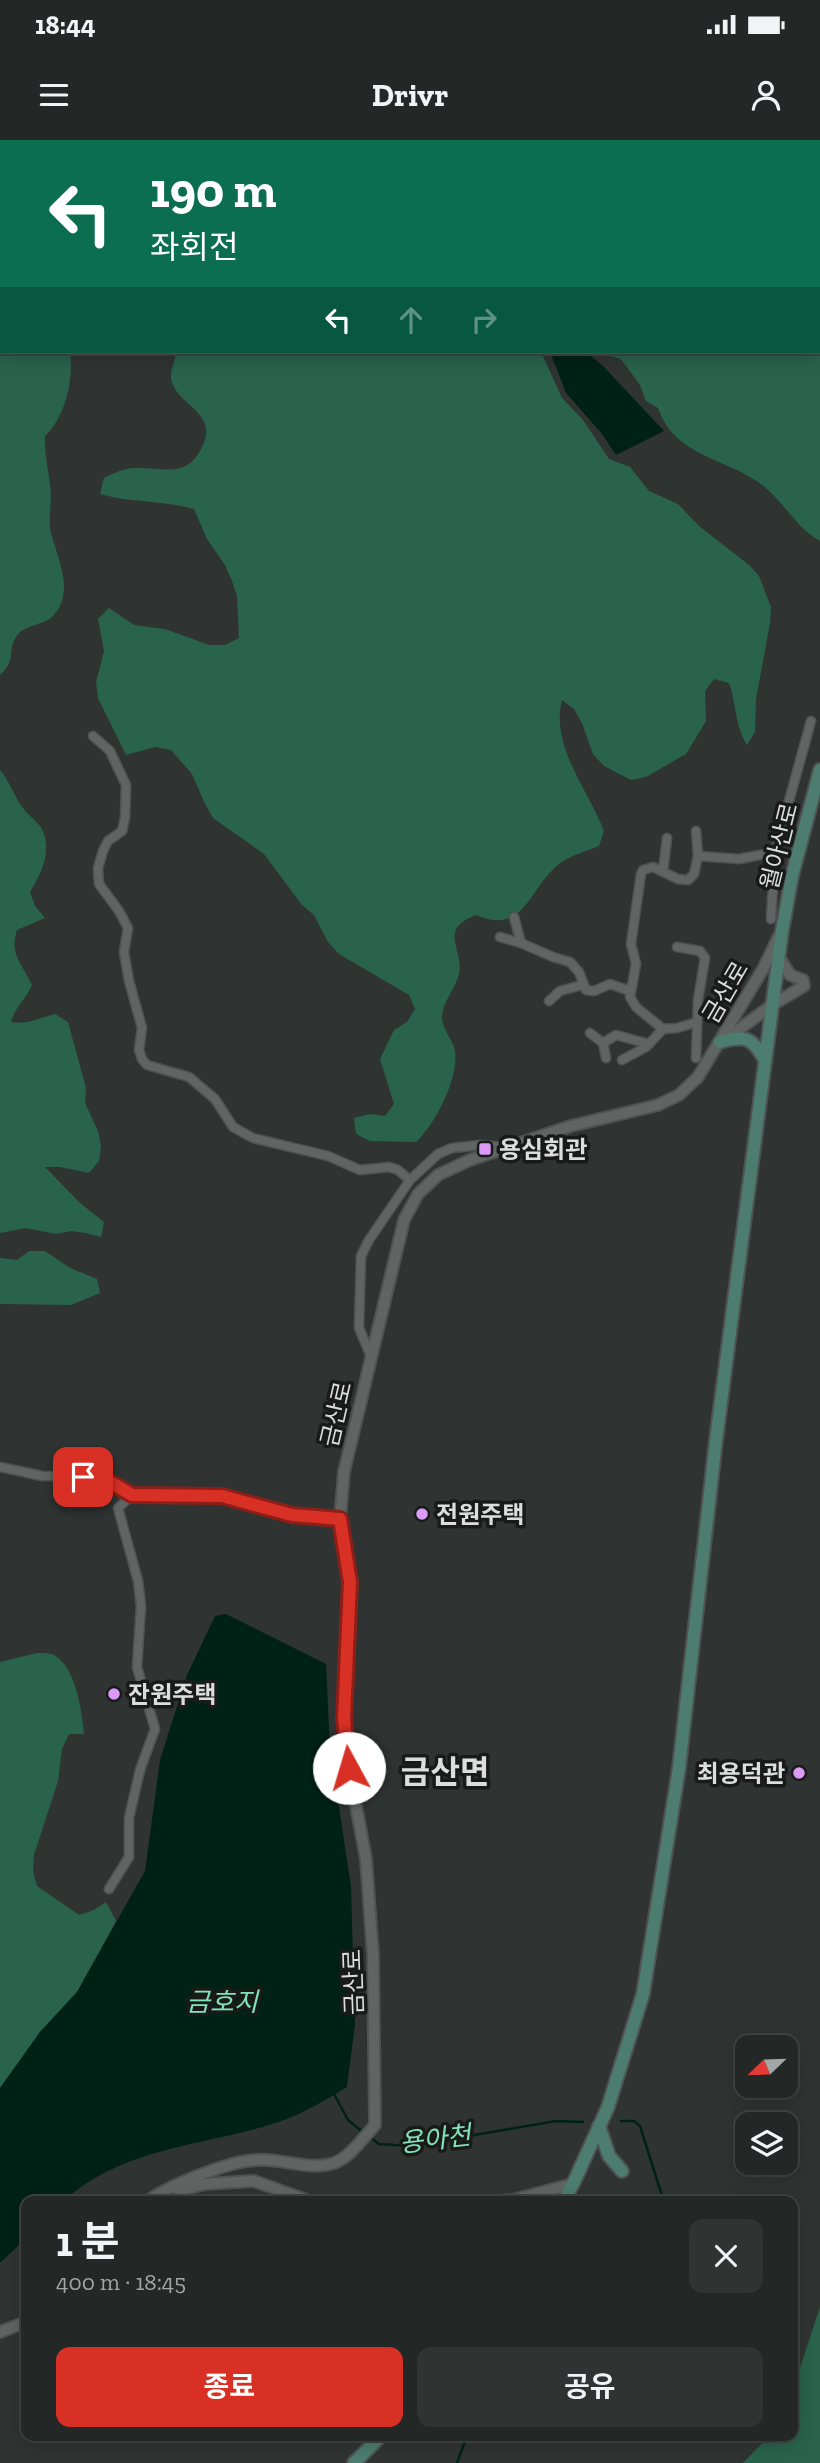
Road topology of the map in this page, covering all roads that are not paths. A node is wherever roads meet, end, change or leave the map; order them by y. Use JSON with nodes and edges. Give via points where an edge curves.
{"nodes":[{"id":1,"x":811,"y":721,"type":"dead end"},
{"id":2,"x":93,"y":736,"type":"dead end"},
{"id":3,"x":820,"y":770,"type":"edge"},
{"id":4,"x":696,"y":831,"type":"dead end"},
{"id":5,"x":667,"y":838,"type":"dead end"},
{"id":6,"x":775,"y":852,"type":"junction"},
{"id":7,"x":698,"y":856,"type":"junction"},
{"id":8,"x":663,"y":872,"type":"junction"},
{"id":9,"x":514,"y":917,"type":"dead end"},
{"id":10,"x":771,"y":919,"type":"dead end"},
{"id":11,"x":782,"y":931,"type":"junction"},
{"id":12,"x":500,"y":937,"type":"dead end"},
{"id":13,"x":521,"y":943,"type":"junction"},
{"id":14,"x":677,"y":947,"type":"dead end"},
{"id":15,"x":779,"y":957,"type":"junction"},
{"id":16,"x":582,"y":985,"type":"junction"},
{"id":17,"x":630,"y":991,"type":"junction"},
{"id":18,"x":549,"y":1001,"type":"dead end"},
{"id":19,"x":772,"y":1005,"type":"junction"},
{"id":20,"x":697,"y":1022,"type":"junction"},
{"id":21,"x":663,"y":1029,"type":"junction"},
{"id":22,"x":590,"y":1032,"type":"dead end"},
{"id":23,"x":720,"y":1042,"type":"junction"},
{"id":24,"x":603,"y":1043,"type":"junction"},
{"id":25,"x":649,"y":1044,"type":"junction"},
{"id":26,"x":606,"y":1058,"type":"dead end"},
{"id":27,"x":696,"y":1058,"type":"dead end"},
{"id":28,"x":622,"y":1060,"type":"dead end"},
{"id":29,"x":765,"y":1060,"type":"junction"},
{"id":30,"x":505,"y":1147,"type":"junction"},
{"id":31,"x":410,"y":1180,"type":"junction"},
{"id":32,"x":371,"y":1356,"type":"junction"},
{"id":33,"x":0,"y":1467,"type":"edge"},
{"id":34,"x":132,"y":1495,"type":"junction"},
{"id":35,"x":340,"y":1519,"type":"junction"},
{"id":36,"x":109,"y":1889,"type":"dead end"},
{"id":37,"x":599,"y":2126,"type":"junction"},
{"id":38,"x":622,"y":2171,"type":"dead end"},
{"id":39,"x":573,"y":2184,"type":"junction"},
{"id":40,"x":158,"y":2196,"type":"edge"},
{"id":41,"x":164,"y":2196,"type":"edge"},
{"id":42,"x":295,"y":2196,"type":"edge"},
{"id":43,"x":526,"y":2196,"type":"edge"},
{"id":44,"x":566,"y":2196,"type":"edge"},
{"id":45,"x":21,"y":2324,"type":"edge"},
{"id":46,"x":0,"y":2332,"type":"edge"},
{"id":47,"x":376,"y":2441,"type":"edge"},
{"id":48,"x":354,"y":2463,"type":"edge"}],
"edges":[{"from":1,"to":6,"type":"street"},
{"from":2,"to":31,"type":"street","via":[[110,751],[126,785],[122,831],[108,841],[98,867],[99,884],[128,928],[124,952],[142,1028],[142,1059],[147,1065],[189,1077],[215,1099],[233,1127],[253,1138],[328,1156],[360,1170],[388,1167]]},
{"from":3,"to":11,"type":"main road","name":"월아산로"},
{"from":4,"to":7,"type":"street"},
{"from":5,"to":8,"type":"street"},
{"from":6,"to":7,"type":"street","via":[[739,859]]},
{"from":6,"to":10,"type":"street"},
{"from":7,"to":8,"type":"street","via":[[688,880]]},
{"from":8,"to":17,"type":"street","via":[[647,867],[641,874]]},
{"from":9,"to":13,"type":"street"},
{"from":11,"to":15,"type":"main road","name":"월아산로"},
{"from":11,"to":23,"type":"street","name":"금산로"},
{"from":12,"to":13,"type":"street"},
{"from":13,"to":16,"type":"street","via":[[570,962]]},
{"from":14,"to":20,"type":"street","via":[[700,951],[705,958]]},
{"from":15,"to":19,"type":"main road","name":"월아산로"},
{"from":15,"to":19,"type":"street","via":[[804,986]]},
{"from":16,"to":17,"type":"street","via":[[590,991],[610,984]]},
{"from":16,"to":18,"type":"street","via":[[561,991]]},
{"from":17,"to":21,"type":"street","via":[[635,1007]]},
{"from":19,"to":23,"type":"street"},
{"from":19,"to":29,"type":"main road","name":"월아산로"},
{"from":20,"to":21,"type":"street"},
{"from":20,"to":27,"type":"street"},
{"from":21,"to":25,"type":"street"},
{"from":22,"to":24,"type":"street"},
{"from":23,"to":29,"type":"main road","via":[[750,1041]]},
{"from":23,"to":30,"type":"street","name":"금산로","via":[[698,1077],[667,1101]]},
{"from":24,"to":25,"type":"street","via":[[616,1035]]},
{"from":24,"to":26,"type":"street"},
{"from":25,"to":28,"type":"street"},
{"from":29,"to":37,"type":"main road","name":"월아산로","via":[[679,1768],[643,1994]]},
{"from":30,"to":31,"type":"street","via":[[452,1148],[438,1154]]},
{"from":30,"to":32,"type":"street","name":"금산로","via":[[438,1175],[418,1194],[404,1220]]},
{"from":31,"to":32,"type":"street","via":[[361,1256],[359,1328]]},
{"from":32,"to":35,"type":"street","name":"금산로","via":[[344,1472]]},
{"from":33,"to":34,"type":"street","via":[[42,1476],[103,1478]]},
{"from":34,"to":35,"type":"street","via":[[222,1496],[292,1515]]},
{"from":34,"to":36,"type":"street","via":[[118,1508],[141,1606],[137,1667],[155,1728],[129,1818],[129,1857]]},
{"from":35,"to":40,"type":"street","name":"금산로","via":[[350,1582],[344,1719],[366,1859],[373,1955],[375,2125],[333,2164],[257,2160],[225,2165]]},
{"from":37,"to":38,"type":"main road","via":[[609,2156]]},
{"from":37,"to":39,"type":"main road","name":"월아산로"},
{"from":39,"to":43,"type":"street"},
{"from":39,"to":44,"type":"main road","name":"월아산로"},
{"from":41,"to":42,"type":"street","via":[[205,2184],[254,2181]]},
{"from":45,"to":46,"type":"street"},
{"from":47,"to":48,"type":"main road"}]}
